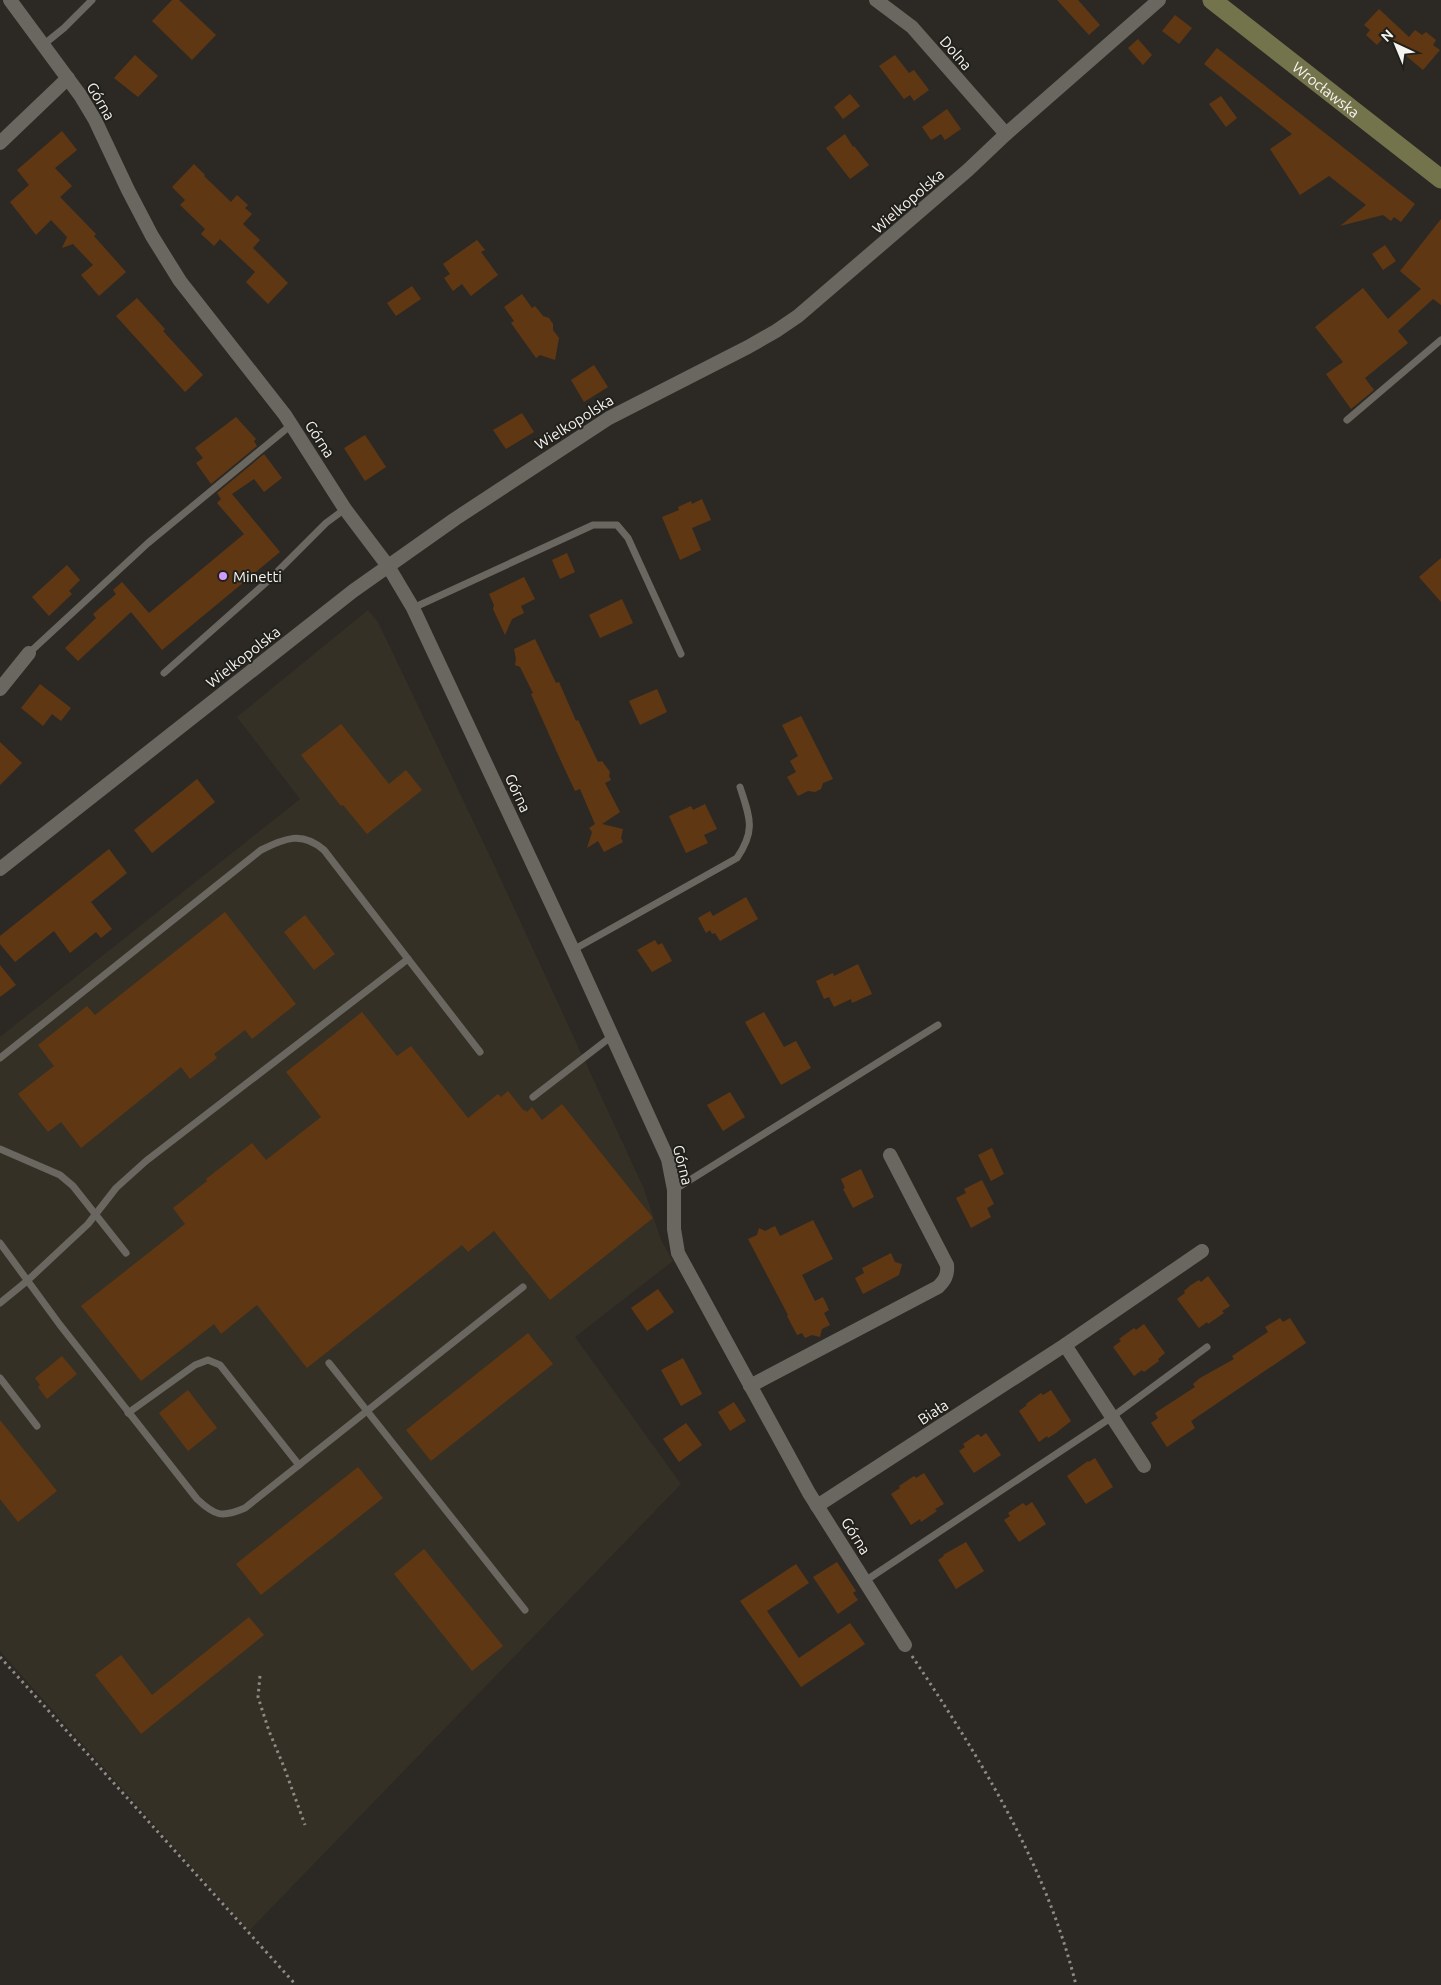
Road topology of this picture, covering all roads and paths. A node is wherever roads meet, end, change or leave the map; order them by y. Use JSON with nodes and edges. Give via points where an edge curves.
{"nodes":[{"id":1,"x":10,"y":0,"type":"edge"},
{"id":2,"x":92,"y":0,"type":"edge"},
{"id":3,"x":876,"y":0,"type":"edge"},
{"id":4,"x":1159,"y":0,"type":"edge"},
{"id":5,"x":1212,"y":0,"type":"edge"},
{"id":6,"x":44,"y":45,"type":"junction"},
{"id":7,"x":68,"y":78,"type":"junction"},
{"id":8,"x":1006,"y":134,"type":"junction"},
{"id":9,"x":0,"y":143,"type":"edge"},
{"id":10,"x":1441,"y":179,"type":"edge"},
{"id":11,"x":1441,"y":340,"type":"edge"},
{"id":12,"x":1347,"y":420,"type":"dead end"},
{"id":13,"x":292,"y":425,"type":"junction"},
{"id":14,"x":345,"y":509,"type":"junction"},
{"id":15,"x":388,"y":566,"type":"junction"},
{"id":16,"x":413,"y":608,"type":"junction"},
{"id":17,"x":30,"y":654,"type":"joint"},
{"id":18,"x":681,"y":654,"type":"dead end"},
{"id":19,"x":164,"y":673,"type":"dead end"},
{"id":20,"x":0,"y":689,"type":"edge"},
{"id":21,"x":740,"y":787,"type":"dead end"},
{"id":22,"x":0,"y":869,"type":"edge"},
{"id":23,"x":574,"y":950,"type":"junction"},
{"id":24,"x":408,"y":959,"type":"junction"},
{"id":25,"x":938,"y":1025,"type":"dead end"},
{"id":26,"x":613,"y":1036,"type":"junction"},
{"id":27,"x":480,"y":1052,"type":"dead end"},
{"id":28,"x":0,"y":1058,"type":"edge"},
{"id":29,"x":533,"y":1098,"type":"dead end"},
{"id":30,"x":0,"y":1149,"type":"edge"},
{"id":31,"x":890,"y":1155,"type":"dead end"},
{"id":32,"x":674,"y":1190,"type":"junction"},
{"id":33,"x":96,"y":1214,"type":"junction"},
{"id":34,"x":0,"y":1243,"type":"edge"},
{"id":35,"x":1202,"y":1251,"type":"dead end"},
{"id":36,"x":126,"y":1253,"type":"dead end"},
{"id":37,"x":27,"y":1281,"type":"junction"},
{"id":38,"x":523,"y":1287,"type":"dead end"},
{"id":39,"x":0,"y":1304,"type":"edge"},
{"id":40,"x":1065,"y":1345,"type":"junction"},
{"id":41,"x":1208,"y":1347,"type":"dead end"},
{"id":42,"x":329,"y":1363,"type":"dead end"},
{"id":43,"x":0,"y":1378,"type":"edge"},
{"id":44,"x":750,"y":1386,"type":"junction"},
{"id":45,"x":367,"y":1410,"type":"junction"},
{"id":46,"x":128,"y":1414,"type":"junction"},
{"id":47,"x":1112,"y":1417,"type":"junction"},
{"id":48,"x":37,"y":1426,"type":"dead end"},
{"id":49,"x":298,"y":1465,"type":"junction"},
{"id":50,"x":1144,"y":1466,"type":"dead end"},
{"id":51,"x":817,"y":1506,"type":"junction"},
{"id":52,"x":865,"y":1581,"type":"junction"},
{"id":53,"x":525,"y":1610,"type":"dead end"},
{"id":54,"x":905,"y":1645,"type":"joint"},
{"id":55,"x":0,"y":1657,"type":"edge"},
{"id":56,"x":260,"y":1676,"type":"dead end"},
{"id":57,"x":305,"y":1825,"type":"dead end"},
{"id":58,"x":296,"y":1985,"type":"edge"},
{"id":59,"x":1076,"y":1985,"type":"edge"}],
"edges":[{"from":1,"to":6,"type":"street","name":"Górna"},
{"from":2,"to":6,"type":"lane"},
{"from":3,"to":8,"type":"street","name":"Dolna","via":[[912,27]]},
{"from":4,"to":8,"type":"street","name":"Wielkopolska"},
{"from":5,"to":10,"type":"street","name":"Wrocławska"},
{"from":6,"to":7,"type":"street","name":"Górna"},
{"from":7,"to":9,"type":"street"},
{"from":7,"to":13,"type":"street","name":"Górna","via":[[95,120],[152,236],[175,273]]},
{"from":8,"to":15,"type":"street","name":"Wielkopolska","via":[[827,292],[776,332],[609,418]]},
{"from":11,"to":12,"type":"lane"},
{"from":13,"to":14,"type":"street","name":"Górna"},
{"from":13,"to":17,"type":"lane","via":[[148,543]]},
{"from":14,"to":15,"type":"street","name":"Górna"},
{"from":14,"to":19,"type":"lane"},
{"from":15,"to":16,"type":"street","name":"Górna"},
{"from":15,"to":22,"type":"street","name":"Wielkopolska"},
{"from":16,"to":18,"type":"lane","via":[[593,525],[617,525],[628,538]]},
{"from":16,"to":23,"type":"street","name":"Górna"},
{"from":17,"to":20,"type":"street"},
{"from":21,"to":23,"type":"lane","via":[[750,829],[747,843],[736,858]]},
{"from":23,"to":26,"type":"street","name":"Górna"},
{"from":24,"to":27,"type":"lane"},
{"from":24,"to":28,"type":"lane","via":[[324,850],[316,843],[294,838],[261,850]]},
{"from":24,"to":33,"type":"lane","via":[[146,1161],[116,1188]]},
{"from":25,"to":32,"type":"lane"},
{"from":26,"to":29,"type":"lane"},
{"from":26,"to":32,"type":"street","name":"Górna","via":[[668,1159]]},
{"from":30,"to":33,"type":"lane","via":[[60,1175]]},
{"from":31,"to":44,"type":"street","via":[[947,1266],[944,1281]]},
{"from":32,"to":44,"type":"street","name":"Górna","via":[[678,1253]]},
{"from":33,"to":36,"type":"lane"},
{"from":33,"to":37,"type":"lane"},
{"from":34,"to":37,"type":"lane"},
{"from":35,"to":40,"type":"street","name":"Biała"},
{"from":37,"to":39,"type":"lane"},
{"from":37,"to":46,"type":"lane"},
{"from":38,"to":45,"type":"lane"},
{"from":40,"to":47,"type":"street"},
{"from":40,"to":51,"type":"street","name":"Biała"},
{"from":41,"to":47,"type":"lane"},
{"from":42,"to":45,"type":"lane"},
{"from":43,"to":48,"type":"lane"},
{"from":44,"to":51,"type":"street","name":"Górna"},
{"from":45,"to":49,"type":"lane"},
{"from":45,"to":53,"type":"lane"},
{"from":46,"to":49,"type":"lane","via":[[197,1499],[221,1515],[245,1508]]},
{"from":46,"to":49,"type":"lane","via":[[195,1365],[208,1360],[220,1365]]},
{"from":47,"to":50,"type":"street"},
{"from":47,"to":52,"type":"lane"},
{"from":51,"to":52,"type":"street","name":"Górna"},
{"from":52,"to":54,"type":"street","name":"Górna"},
{"from":54,"to":59,"type":"path","via":[[961,1729],[1024,1841],[1047,1894]]},
{"from":55,"to":58,"type":"path"},
{"from":56,"to":57,"type":"path","via":[[258,1696]]}]}
